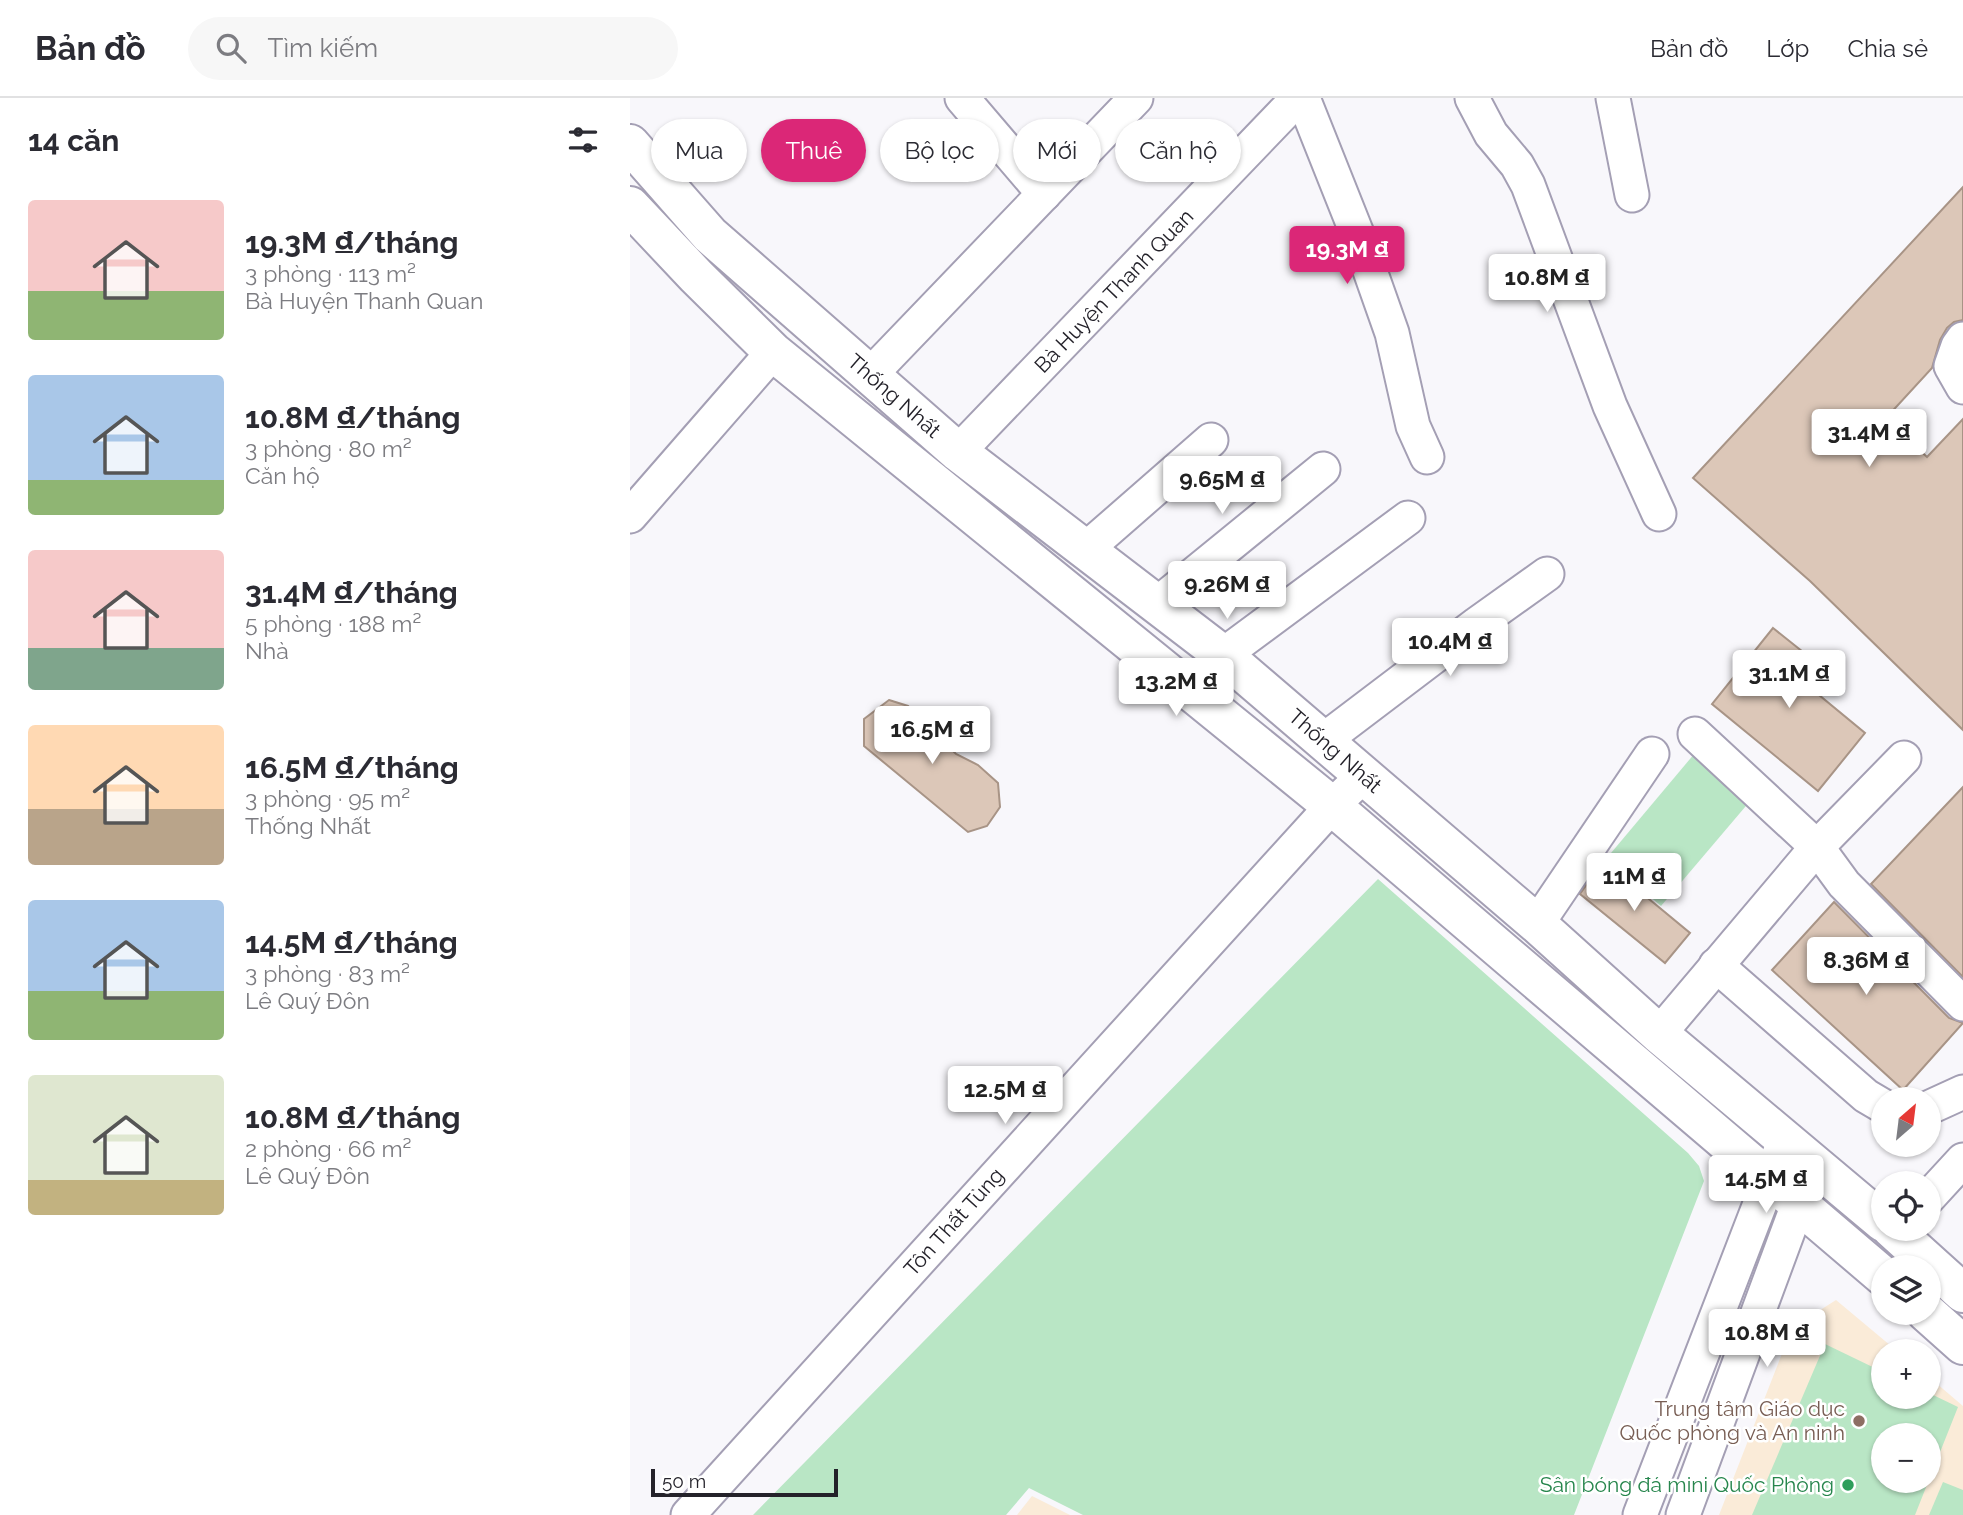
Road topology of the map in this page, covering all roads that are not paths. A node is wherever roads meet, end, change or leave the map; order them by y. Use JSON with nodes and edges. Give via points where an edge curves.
{"nodes":[{"id":1,"x":1136,"y":98,"type":"edge"},
{"id":2,"x":1300,"y":98,"type":"edge"},
{"id":3,"x":1472,"y":98,"type":"edge"},
{"id":4,"x":1613,"y":98,"type":"edge"},
{"id":5,"x":975,"y":103,"type":"edge"},
{"id":6,"x":630,"y":145,"type":"edge"},
{"id":7,"x":1044,"y":194,"type":"junction"},
{"id":8,"x":1632,"y":195,"type":"dead end"},
{"id":9,"x":630,"y":206,"type":"edge"},
{"id":10,"x":1963,"y":340,"type":"edge"},
{"id":11,"x":773,"y":352,"type":"junction"},
{"id":12,"x":869,"y":376,"type":"junction"},
{"id":13,"x":1963,"y":387,"type":"edge"},
{"id":14,"x":1211,"y":440,"type":"dead end"},
{"id":15,"x":958,"y":452,"type":"junction"},
{"id":16,"x":1427,"y":457,"type":"dead end"},
{"id":17,"x":1323,"y":470,"type":"dead end"},
{"id":18,"x":1659,"y":514,"type":"dead end"},
{"id":19,"x":630,"y":516,"type":"edge"},
{"id":20,"x":1408,"y":518,"type":"dead end"},
{"id":21,"x":1085,"y":550,"type":"junction"},
{"id":22,"x":1546,"y":574,"type":"dead end"},
{"id":23,"x":1156,"y":605,"type":"junction"},
{"id":24,"x":1223,"y":655,"type":"junction"},
{"id":25,"x":1695,"y":734,"type":"dead end"},
{"id":26,"x":1324,"y":740,"type":"junction"},
{"id":27,"x":1652,"y":754,"type":"dead end"},
{"id":28,"x":1904,"y":758,"type":"dead end"},
{"id":29,"x":1363,"y":776,"type":"junction"},
{"id":30,"x":1332,"y":806,"type":"junction"},
{"id":31,"x":1817,"y":847,"type":"junction"},
{"id":32,"x":1536,"y":924,"type":"junction"},
{"id":33,"x":1716,"y":965,"type":"junction"},
{"id":34,"x":1963,"y":1004,"type":"edge"},
{"id":35,"x":1658,"y":1034,"type":"junction"},
{"id":36,"x":1963,"y":1092,"type":"edge"},
{"id":37,"x":1871,"y":1099,"type":"edge"},
{"id":38,"x":1941,"y":1102,"type":"edge"},
{"id":39,"x":1785,"y":1139,"type":"junction"},
{"id":40,"x":1963,"y":1160,"type":"edge"},
{"id":41,"x":1813,"y":1164,"type":"junction"},
{"id":42,"x":1770,"y":1180,"type":"junction"},
{"id":43,"x":1941,"y":1184,"type":"edge"},
{"id":44,"x":1800,"y":1204,"type":"junction"},
{"id":45,"x":1871,"y":1210,"type":"edge"},
{"id":46,"x":1907,"y":1241,"type":"edge"},
{"id":47,"x":1871,"y":1266,"type":"edge"},
{"id":48,"x":1963,"y":1293,"type":"edge"},
{"id":49,"x":1941,"y":1325,"type":"edge"},
{"id":50,"x":1963,"y":1345,"type":"edge"},
{"id":51,"x":688,"y":1515,"type":"edge"},
{"id":52,"x":1640,"y":1515,"type":"edge"},
{"id":53,"x":1683,"y":1515,"type":"edge"}],
"edges":[{"from":1,"to":7,"type":"street"},
{"from":2,"to":15,"type":"street","name":"Bà Huyện Thanh Quan"},
{"from":2,"to":16,"type":"street","via":[[1356,231],[1392,333],[1413,426]]},
{"from":3,"to":18,"type":"street","via":[[1528,185],[1610,406]]},
{"from":4,"to":8,"type":"street"},
{"from":5,"to":7,"type":"street"},
{"from":6,"to":12,"type":"main road","name":"Thống Nhất","via":[[710,235]]},
{"from":7,"to":12,"type":"street"},
{"from":9,"to":11,"type":"main road","name":"Thống Nhất"},
{"from":10,"to":13,"type":"street","via":[[1951,366]]},
{"from":11,"to":19,"type":"street"},
{"from":11,"to":30,"type":"main road","name":"Thống Nhất"},
{"from":12,"to":15,"type":"main road","name":"Thống Nhất"},
{"from":14,"to":21,"type":"street"},
{"from":15,"to":21,"type":"main road","name":"Thống Nhất"},
{"from":17,"to":23,"type":"street"},
{"from":20,"to":24,"type":"street"},
{"from":21,"to":23,"type":"main road","name":"Thống Nhất"},
{"from":22,"to":26,"type":"street"},
{"from":23,"to":24,"type":"main road","name":"Thống Nhất"},
{"from":24,"to":26,"type":"main road","name":"Thống Nhất"},
{"from":25,"to":31,"type":"street"},
{"from":26,"to":29,"type":"main road","name":"Thống Nhất"},
{"from":27,"to":32,"type":"street"},
{"from":28,"to":31,"type":"street"},
{"from":29,"to":30,"type":"street","name":"Tôn Thất Tùng"},
{"from":29,"to":32,"type":"main road","name":"Thống Nhất"},
{"from":30,"to":42,"type":"main road","name":"Thống Nhất"},
{"from":30,"to":51,"type":"street","name":"Tôn Thất Tùng"},
{"from":31,"to":33,"type":"street"},
{"from":31,"to":34,"type":"street","via":[[1843,884]]},
{"from":32,"to":35,"type":"main road","name":"Thống Nhất"},
{"from":33,"to":35,"type":"street"},
{"from":33,"to":37,"type":"street"},
{"from":35,"to":39,"type":"main road","name":"Thống Nhất"},
{"from":36,"to":38,"type":"street"},
{"from":39,"to":41,"type":"main road","name":"Thống Nhất"},
{"from":39,"to":42,"type":"street"},
{"from":40,"to":43,"type":"street"},
{"from":41,"to":44,"type":"street"},
{"from":41,"to":45,"type":"main road","name":"Thống Nhất"},
{"from":42,"to":44,"type":"main road","name":"Thống Nhất"},
{"from":42,"to":52,"type":"street"},
{"from":44,"to":47,"type":"main road","name":"Thống Nhất"},
{"from":44,"to":53,"type":"street"},
{"from":46,"to":48,"type":"main road","name":"Thống Nhất"},
{"from":49,"to":50,"type":"main road"}]}
